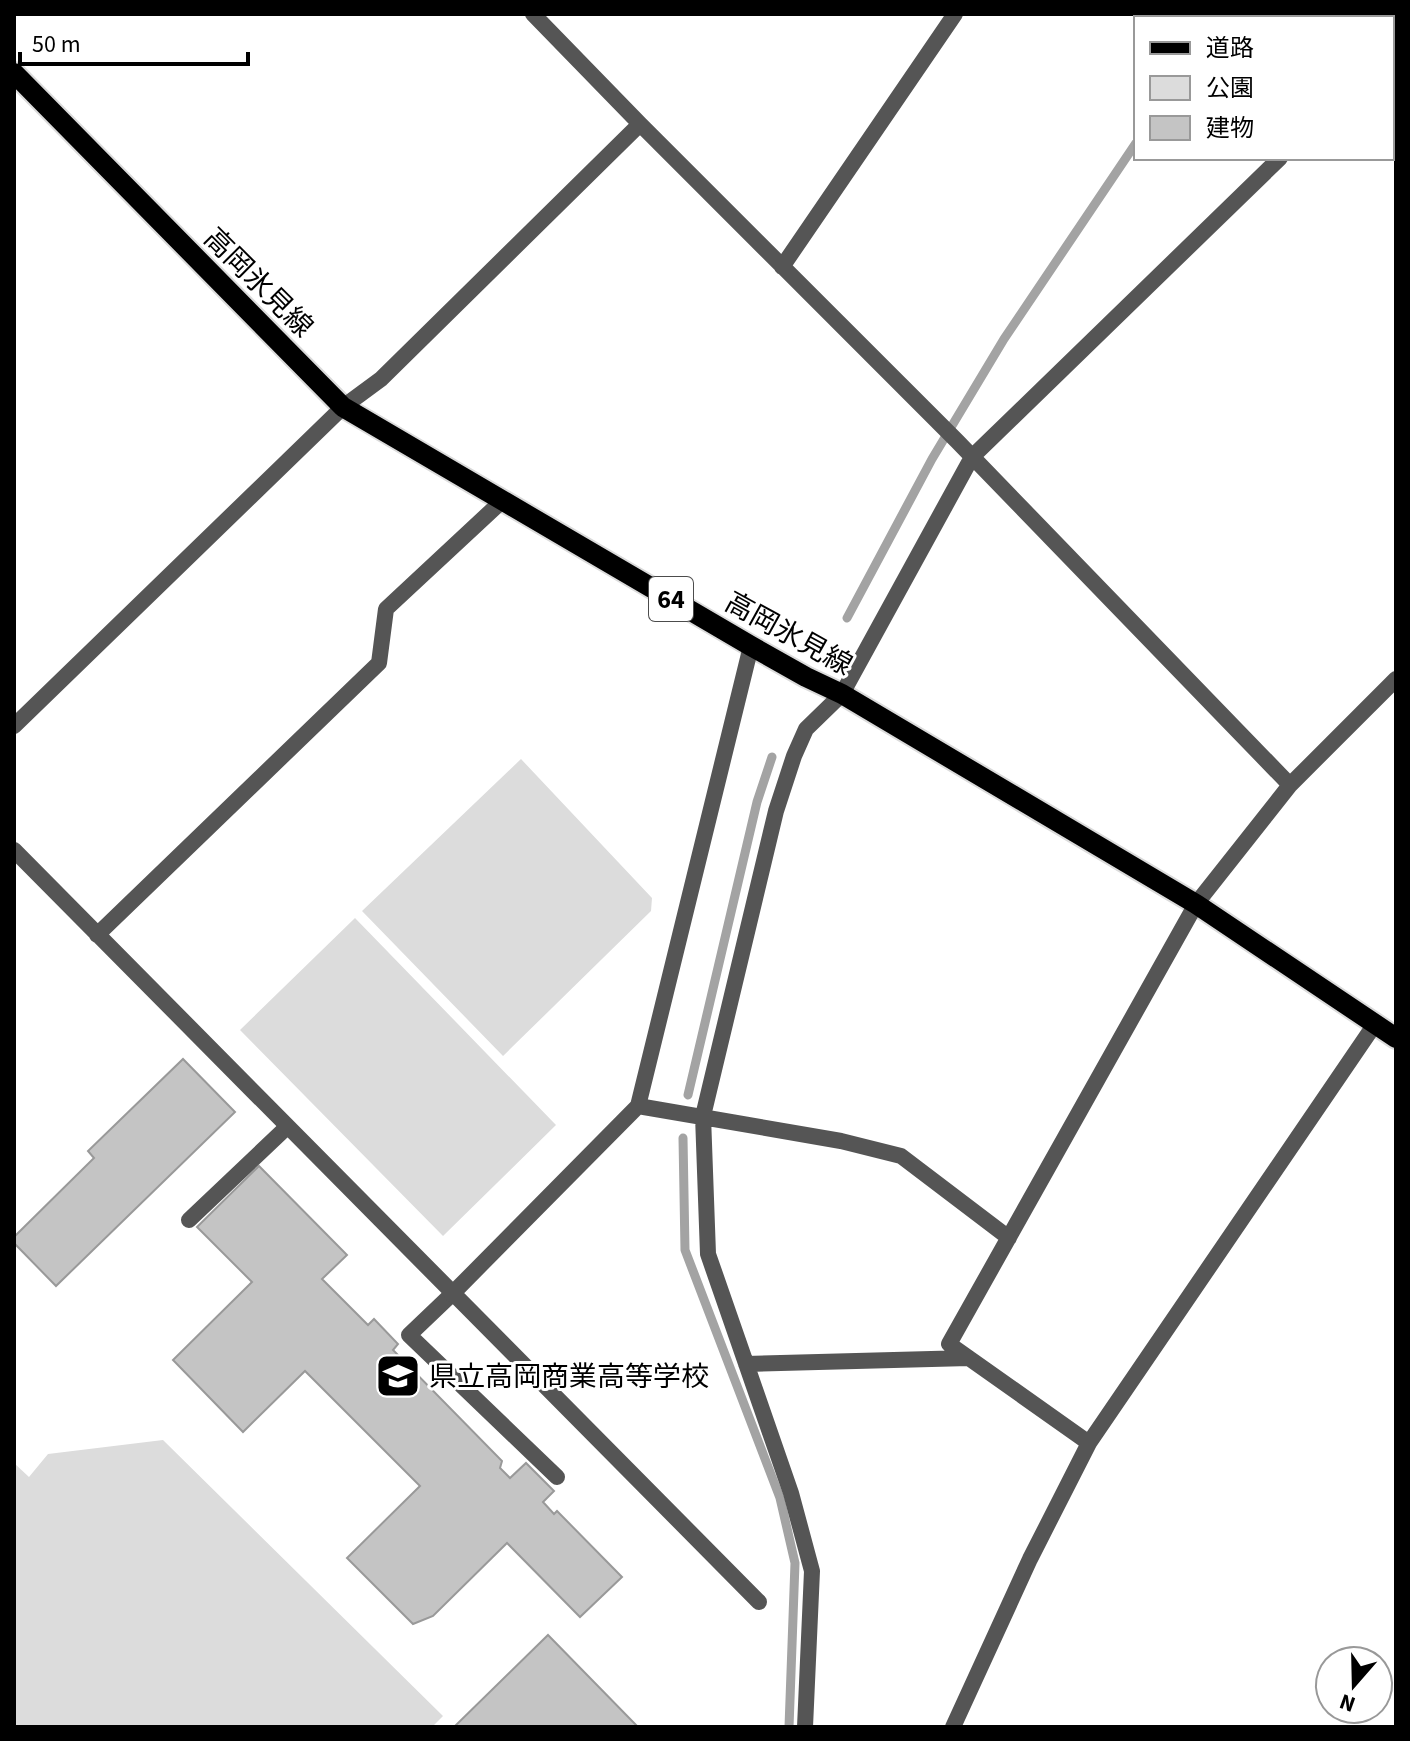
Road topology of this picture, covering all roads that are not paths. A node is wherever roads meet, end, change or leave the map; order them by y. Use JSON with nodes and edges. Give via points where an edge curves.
{"nodes":[{"id":1,"x":533,"y":14,"type":"edge"},
{"id":2,"x":955,"y":14,"type":"edge"},
{"id":3,"x":14,"y":73,"type":"edge"},
{"id":4,"x":640,"y":124,"type":"junction"},
{"id":5,"x":1278,"y":160,"type":"edge"},
{"id":6,"x":782,"y":267,"type":"junction"},
{"id":7,"x":343,"y":407,"type":"junction"},
{"id":8,"x":972,"y":457,"type":"junction"},
{"id":9,"x":502,"y":501,"type":"junction"},
{"id":10,"x":751,"y":646,"type":"junction"},
{"id":11,"x":1396,"y":679,"type":"edge"},
{"id":12,"x":842,"y":694,"type":"junction"},
{"id":13,"x":14,"y":726,"type":"edge"},
{"id":14,"x":1290,"y":785,"type":"junction"},
{"id":15,"x":14,"y":850,"type":"edge"},
{"id":16,"x":1196,"y":904,"type":"junction"},
{"id":17,"x":97,"y":935,"type":"junction"},
{"id":18,"x":1375,"y":1024,"type":"junction"},
{"id":19,"x":1396,"y":1038,"type":"edge"},
{"id":20,"x":638,"y":1106,"type":"junction"},
{"id":21,"x":703,"y":1116,"type":"junction"},
{"id":22,"x":287,"y":1127,"type":"junction"},
{"id":23,"x":189,"y":1220,"type":"dead end"},
{"id":24,"x":1009,"y":1238,"type":"junction"},
{"id":25,"x":452,"y":1294,"type":"junction"},
{"id":26,"x":969,"y":1358,"type":"junction"},
{"id":27,"x":746,"y":1364,"type":"junction"},
{"id":28,"x":1089,"y":1443,"type":"junction"},
{"id":29,"x":557,"y":1477,"type":"dead end"},
{"id":30,"x":759,"y":1602,"type":"dead end"},
{"id":31,"x":955,"y":1726,"type":"edge"},
{"id":32,"x":805,"y":1727,"type":"edge"}],
"edges":[{"from":1,"to":4,"type":"street"},
{"from":2,"to":6,"type":"street"},
{"from":3,"to":7,"type":"main road","name":"高岡氷見線","number":"64"},
{"from":4,"to":6,"type":"street"},
{"from":4,"to":7,"type":"street","via":[[381,379]]},
{"from":5,"to":8,"type":"street"},
{"from":6,"to":8,"type":"street"},
{"from":7,"to":9,"type":"main road","name":"高岡氷見線","number":"64"},
{"from":7,"to":13,"type":"street"},
{"from":8,"to":12,"type":"street"},
{"from":8,"to":14,"type":"street"},
{"from":9,"to":10,"type":"main road","name":"高岡氷見線","number":"64"},
{"from":9,"to":17,"type":"street","via":[[386,609],[379,663]]},
{"from":10,"to":12,"type":"main road","name":"高岡氷見線","number":"64"},
{"from":10,"to":20,"type":"street"},
{"from":11,"to":14,"type":"street"},
{"from":12,"to":16,"type":"main road","name":"高岡氷見線","number":"64"},
{"from":12,"to":21,"type":"street","via":[[806,729],[789,769]]},
{"from":14,"to":16,"type":"street"},
{"from":15,"to":17,"type":"street"},
{"from":16,"to":18,"type":"main road","name":"高岡氷見線","number":"64"},
{"from":16,"to":24,"type":"street"},
{"from":17,"to":22,"type":"street"},
{"from":18,"to":19,"type":"main road","name":"高岡氷見線","number":"64"},
{"from":18,"to":28,"type":"street"},
{"from":20,"to":21,"type":"street"},
{"from":20,"to":25,"type":"street"},
{"from":21,"to":24,"type":"street","via":[[901,1156]]},
{"from":21,"to":27,"type":"street","via":[[708,1254]]},
{"from":22,"to":23,"type":"street"},
{"from":22,"to":25,"type":"street"},
{"from":24,"to":26,"type":"street","via":[[949,1344]]},
{"from":25,"to":29,"type":"street","via":[[409,1335]]},
{"from":25,"to":30,"type":"street"},
{"from":26,"to":27,"type":"street"},
{"from":26,"to":28,"type":"street"},
{"from":27,"to":32,"type":"street","via":[[812,1571]]},
{"from":28,"to":31,"type":"street"}]}
